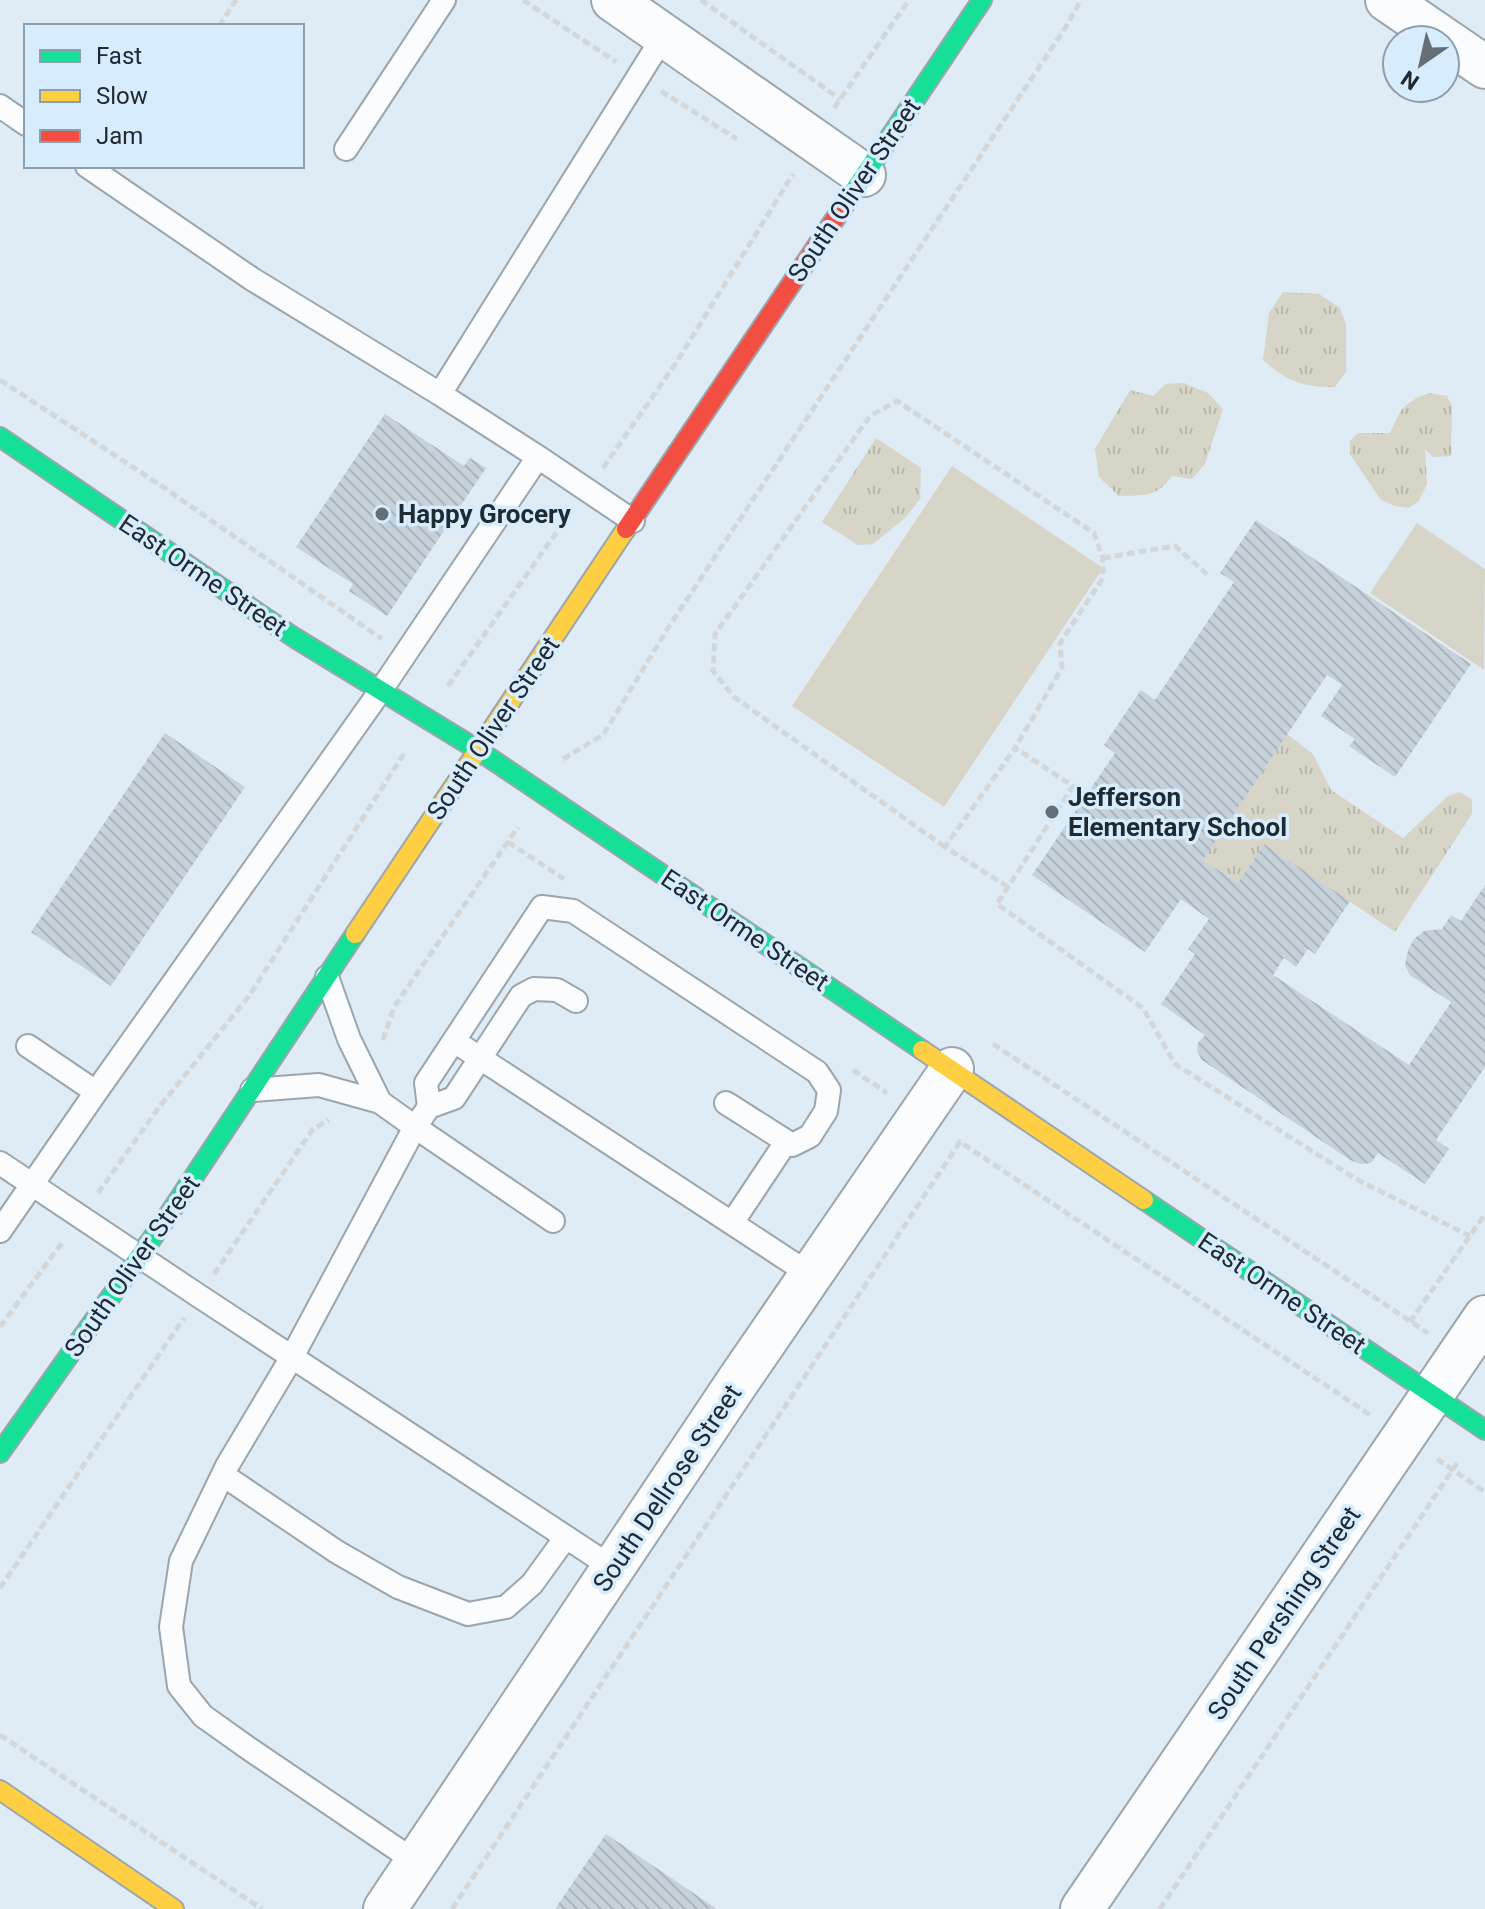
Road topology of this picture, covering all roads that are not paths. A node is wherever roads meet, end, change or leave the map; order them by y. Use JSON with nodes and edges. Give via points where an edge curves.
{"nodes":[{"id":1,"x":444,"y":0,"type":"edge"},
{"id":2,"x":613,"y":0,"type":"edge"},
{"id":3,"x":982,"y":0,"type":"edge"},
{"id":4,"x":1387,"y":0,"type":"edge"},
{"id":5,"x":663,"y":37,"type":"junction"},
{"id":6,"x":1485,"y":67,"type":"edge"},
{"id":7,"x":0,"y":106,"type":"edge"},
{"id":8,"x":24,"y":123,"type":"edge"},
{"id":9,"x":346,"y":149,"type":"dead end"},
{"id":10,"x":90,"y":168,"type":"edge"},
{"id":11,"x":864,"y":175,"type":"junction"},
{"id":12,"x":440,"y":394,"type":"junction"},
{"id":13,"x":1,"y":439,"type":"edge"},
{"id":14,"x":538,"y":457,"type":"junction"},
{"id":15,"x":633,"y":521,"type":"junction"},
{"id":16,"x":381,"y":690,"type":"junction"},
{"id":17,"x":478,"y":750,"type":"junction"},
{"id":18,"x":327,"y":977,"type":"junction"},
{"id":19,"x":576,"y":1001,"type":"dead end"},
{"id":20,"x":454,"y":1041,"type":"junction"},
{"id":21,"x":28,"y":1046,"type":"dead end"},
{"id":22,"x":480,"y":1059,"type":"junction"},
{"id":23,"x":952,"y":1069,"type":"junction"},
{"id":24,"x":252,"y":1090,"type":"junction"},
{"id":25,"x":96,"y":1092,"type":"junction"},
{"id":26,"x":380,"y":1102,"type":"junction"},
{"id":27,"x":726,"y":1103,"type":"dead end"},
{"id":28,"x":429,"y":1107,"type":"junction"},
{"id":29,"x":415,"y":1127,"type":"junction"},
{"id":30,"x":786,"y":1142,"type":"junction"},
{"id":31,"x":0,"y":1163,"type":"edge"},
{"id":32,"x":32,"y":1185,"type":"junction"},
{"id":33,"x":553,"y":1221,"type":"dead end"},
{"id":34,"x":732,"y":1223,"type":"junction"},
{"id":35,"x":0,"y":1231,"type":"edge"},
{"id":36,"x":140,"y":1257,"type":"junction"},
{"id":37,"x":811,"y":1275,"type":"junction"},
{"id":38,"x":1485,"y":1317,"type":"edge"},
{"id":39,"x":292,"y":1357,"type":"junction"},
{"id":40,"x":1433,"y":1395,"type":"junction"},
{"id":41,"x":1483,"y":1428,"type":"edge"},
{"id":42,"x":0,"y":1453,"type":"edge"},
{"id":43,"x":223,"y":1475,"type":"junction"},
{"id":44,"x":566,"y":1537,"type":"junction"},
{"id":45,"x":613,"y":1568,"type":"junction"},
{"id":46,"x":0,"y":1790,"type":"edge"},
{"id":47,"x":416,"y":1862,"type":"junction"},
{"id":48,"x":174,"y":1909,"type":"edge"},
{"id":49,"x":385,"y":1909,"type":"edge"},
{"id":50,"x":1082,"y":1909,"type":"edge"}],
"edges":[{"from":1,"to":9,"type":"lane"},
{"from":2,"to":5,"type":"street"},
{"from":3,"to":11,"type":"main road","name":"South Oliver Street"},
{"from":4,"to":6,"type":"street"},
{"from":5,"to":11,"type":"street"},
{"from":5,"to":12,"type":"lane"},
{"from":7,"to":8,"type":"lane"},
{"from":10,"to":12,"type":"lane","via":[[252,279]]},
{"from":11,"to":15,"type":"main road","name":"South Oliver Street"},
{"from":12,"to":14,"type":"lane"},
{"from":13,"to":16,"type":"main road","name":"East Orme Street","via":[[295,638]]},
{"from":14,"to":15,"type":"lane"},
{"from":14,"to":16,"type":"lane"},
{"from":15,"to":17,"type":"main road","name":"South Oliver Street"},
{"from":16,"to":17,"type":"main road","name":"East Orme Street"},
{"from":16,"to":25,"type":"lane"},
{"from":17,"to":18,"type":"main road","name":"South Oliver Street"},
{"from":17,"to":23,"type":"main road","name":"East Orme Street"},
{"from":18,"to":24,"type":"main road","name":"South Oliver Street"},
{"from":18,"to":26,"type":"lane"},
{"from":19,"to":22,"type":"lane","via":[[557,990],[534,989],[521,996]]},
{"from":20,"to":22,"type":"lane"},
{"from":20,"to":28,"type":"lane","via":[[426,1083]]},
{"from":20,"to":30,"type":"lane","via":[[542,907],[573,911],[817,1072],[829,1090],[826,1111],[810,1136],[792,1145]]},
{"from":21,"to":25,"type":"lane"},
{"from":22,"to":28,"type":"lane","via":[[454,1098]]},
{"from":22,"to":34,"type":"lane"},
{"from":23,"to":37,"type":"street","name":"South Dellrose Street"},
{"from":23,"to":40,"type":"main road","name":"East Orme Street"},
{"from":24,"to":26,"type":"lane","via":[[319,1085]]},
{"from":24,"to":36,"type":"main road","name":"South Oliver Street"},
{"from":25,"to":32,"type":"lane"},
{"from":26,"to":29,"type":"lane"},
{"from":27,"to":30,"type":"lane"},
{"from":28,"to":29,"type":"lane"},
{"from":29,"to":33,"type":"lane"},
{"from":29,"to":39,"type":"lane"},
{"from":30,"to":34,"type":"lane"},
{"from":31,"to":32,"type":"lane"},
{"from":32,"to":35,"type":"lane"},
{"from":32,"to":36,"type":"lane"},
{"from":34,"to":37,"type":"lane"},
{"from":36,"to":39,"type":"lane"},
{"from":36,"to":42,"type":"main road","name":"South Oliver Street"},
{"from":37,"to":45,"type":"street","name":"South Dellrose Street"},
{"from":38,"to":40,"type":"street","name":"South Pershing Street"},
{"from":39,"to":43,"type":"lane"},
{"from":39,"to":44,"type":"lane"},
{"from":40,"to":41,"type":"main road","name":"East Orme Street"},
{"from":40,"to":50,"type":"street","name":"South Pershing Street"},
{"from":43,"to":44,"type":"lane","via":[[398,1587],[468,1614],[506,1607],[532,1584]]},
{"from":43,"to":47,"type":"lane","via":[[181,1561],[171,1627],[179,1686],[203,1716]]},
{"from":44,"to":45,"type":"lane"},
{"from":45,"to":47,"type":"street","name":"South Dellrose Street"},
{"from":46,"to":48,"type":"main road"},
{"from":47,"to":49,"type":"street","name":"South Dellrose Street"}]}
